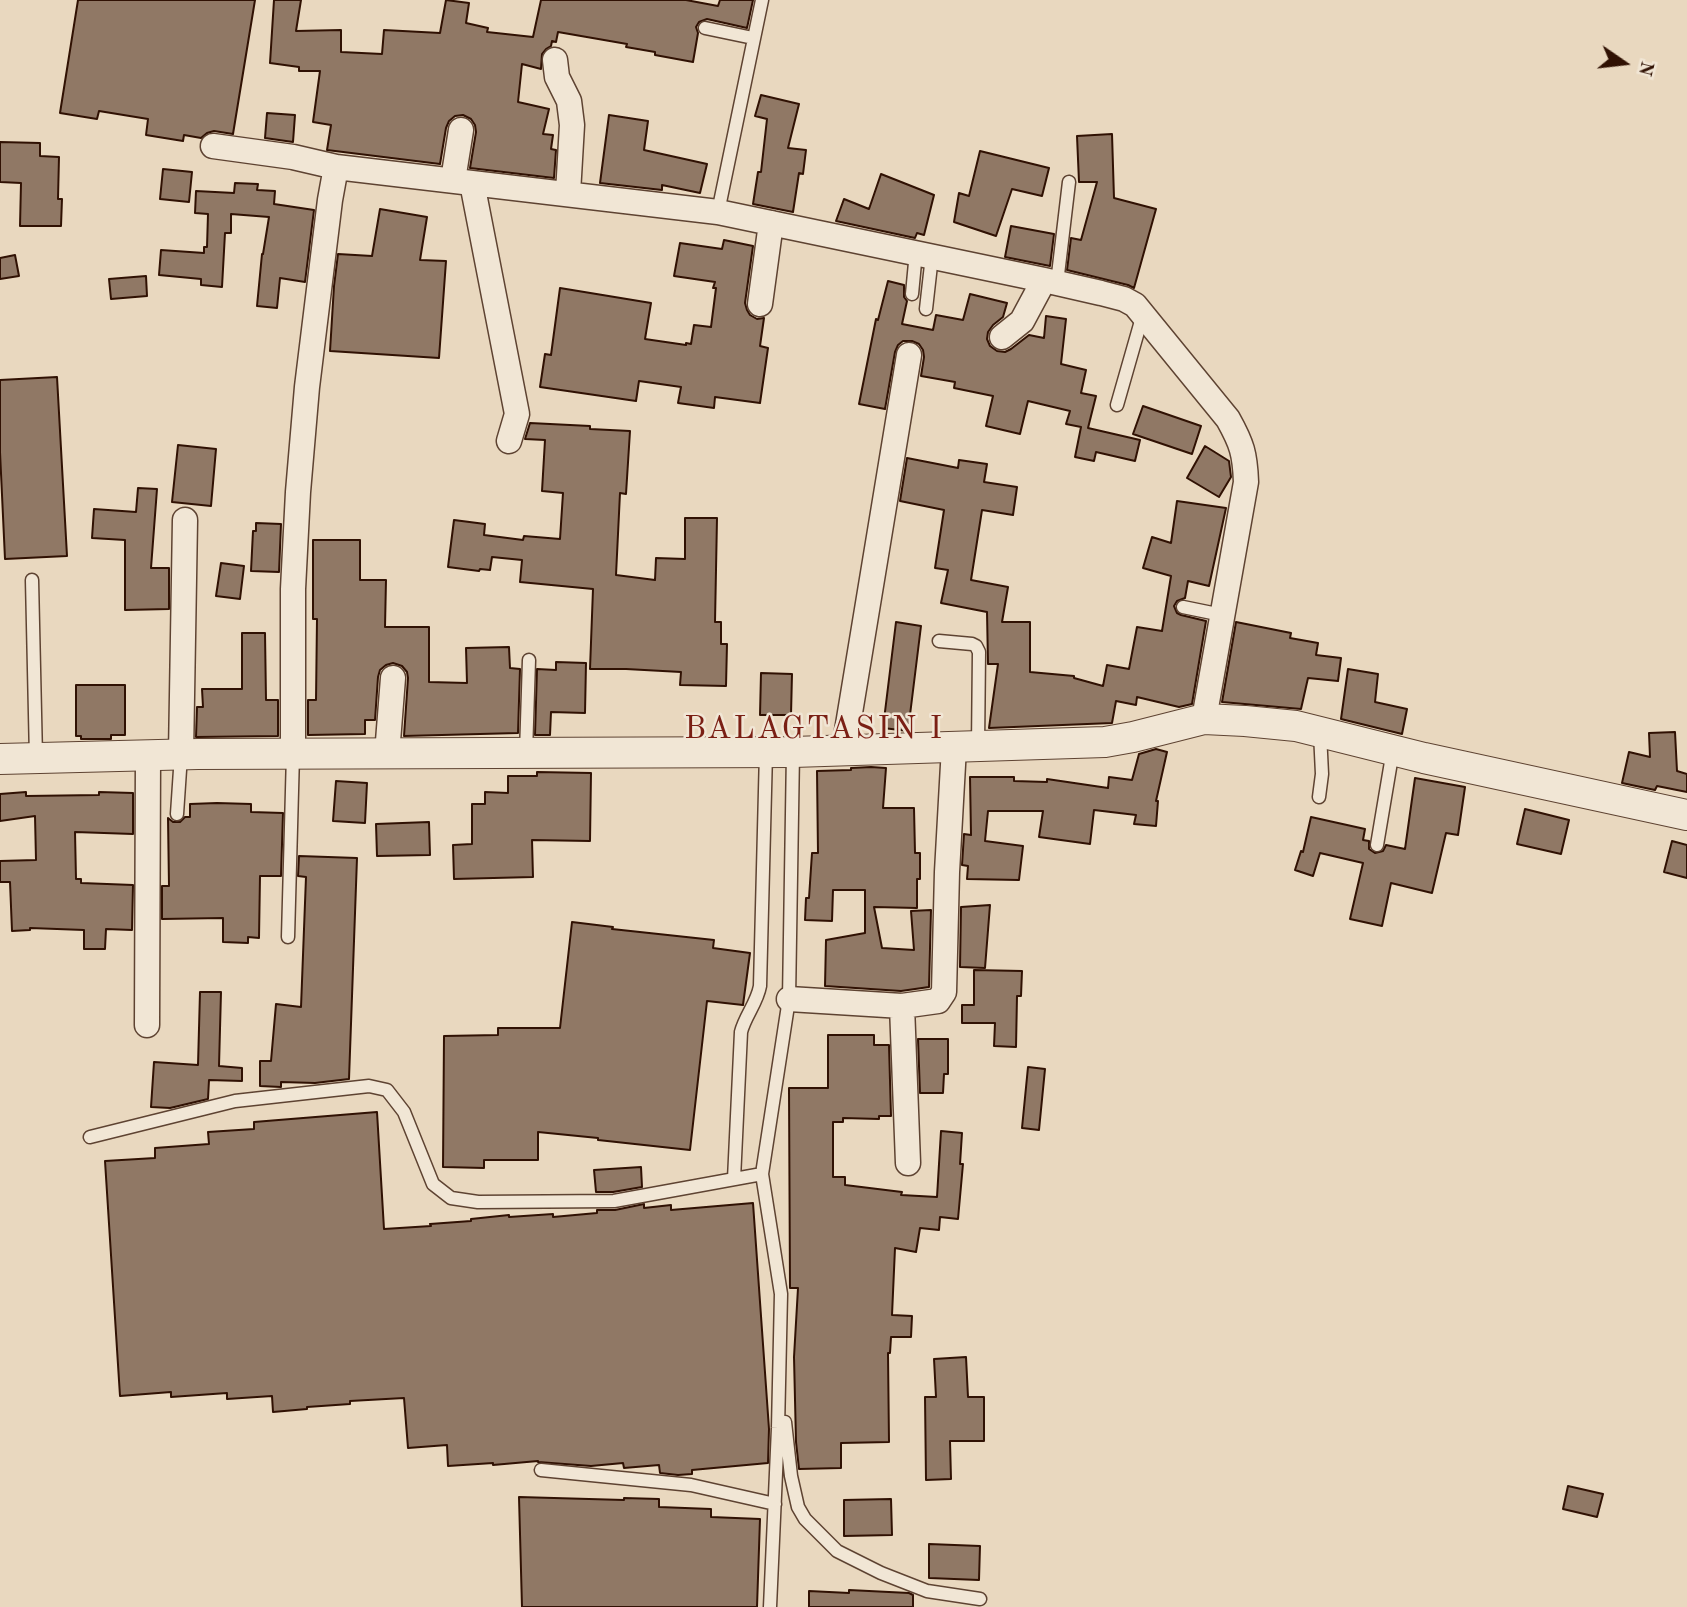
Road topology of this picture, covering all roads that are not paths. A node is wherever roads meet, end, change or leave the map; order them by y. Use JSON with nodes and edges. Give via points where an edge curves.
{"nodes":[{"id":1,"x":762,"y":0,"type":"edge"},
{"id":2,"x":705,"y":28,"type":"dead end"},
{"id":3,"x":753,"y":38,"type":"junction"},
{"id":4,"x":555,"y":60,"type":"dead end"},
{"id":5,"x":461,"y":130,"type":"dead end"},
{"id":6,"x":213,"y":146,"type":"dead end"},
{"id":7,"x":336,"y":167,"type":"junction"},
{"id":8,"x":462,"y":182,"type":"junction"},
{"id":9,"x":1069,"y":182,"type":"dead end"},
{"id":10,"x":568,"y":193,"type":"junction"},
{"id":11,"x":718,"y":212,"type":"junction"},
{"id":12,"x":771,"y":223,"type":"junction"},
{"id":13,"x":924,"y":254,"type":"junction"},
{"id":14,"x":1050,"y":281,"type":"junction"},
{"id":15,"x":912,"y":294,"type":"dead end"},
{"id":16,"x":760,"y":304,"type":"dead end"},
{"id":17,"x":926,"y":309,"type":"dead end"},
{"id":18,"x":1143,"y":313,"type":"junction"},
{"id":19,"x":1002,"y":337,"type":"dead end"},
{"id":20,"x":909,"y":355,"type":"dead end"},
{"id":21,"x":1117,"y":405,"type":"dead end"},
{"id":22,"x":509,"y":441,"type":"dead end"},
{"id":23,"x":185,"y":520,"type":"dead end"},
{"id":24,"x":32,"y":580,"type":"dead end"},
{"id":25,"x":1182,"y":607,"type":"dead end"},
{"id":26,"x":1222,"y":615,"type":"junction"},
{"id":27,"x":939,"y":641,"type":"dead end"},
{"id":28,"x":529,"y":660,"type":"dead end"},
{"id":29,"x":393,"y":678,"type":"dead end"},
{"id":30,"x":1204,"y":719,"type":"junction"},
{"id":31,"x":1320,"y":732,"type":"junction"},
{"id":32,"x":966,"y":746,"type":"junction"},
{"id":33,"x":844,"y":749,"type":"junction"},
{"id":34,"x":1393,"y":750,"type":"junction"},
{"id":35,"x":780,"y":752,"type":"junction"},
{"id":36,"x":181,"y":754,"type":"junction"},
{"id":37,"x":293,"y":754,"type":"junction"},
{"id":38,"x":387,"y":754,"type":"junction"},
{"id":39,"x":526,"y":754,"type":"junction"},
{"id":40,"x":148,"y":755,"type":"junction"},
{"id":41,"x":36,"y":758,"type":"junction"},
{"id":42,"x":0,"y":759,"type":"edge"},
{"id":43,"x":1320,"y":797,"type":"dead end"},
{"id":44,"x":177,"y":814,"type":"dead end"},
{"id":45,"x":1687,"y":815,"type":"edge"},
{"id":46,"x":1377,"y":845,"type":"dead end"},
{"id":47,"x":288,"y":937,"type":"dead end"},
{"id":48,"x":789,"y":999,"type":"junction"},
{"id":49,"x":902,"y":1006,"type":"junction"},
{"id":50,"x":147,"y":1025,"type":"dead end"},
{"id":51,"x":90,"y":1137,"type":"dead end"},
{"id":52,"x":908,"y":1163,"type":"dead end"},
{"id":53,"x":762,"y":1174,"type":"junction"},
{"id":54,"x":734,"y":1180,"type":"junction"},
{"id":55,"x":779,"y":1387,"type":"junction"},
{"id":56,"x":541,"y":1470,"type":"dead end"},
{"id":57,"x":775,"y":1504,"type":"junction"},
{"id":58,"x":980,"y":1599,"type":"dead end"},
{"id":59,"x":770,"y":1607,"type":"edge"}],
"edges":[{"from":1,"to":3,"type":"lane"},
{"from":2,"to":3,"type":"lane"},
{"from":3,"to":11,"type":"lane"},
{"from":4,"to":10,"type":"street","via":[[572,125]]},
{"from":5,"to":8,"type":"street"},
{"from":6,"to":7,"type":"street"},
{"from":7,"to":8,"type":"street"},
{"from":7,"to":37,"type":"street","via":[[298,492]]},
{"from":8,"to":10,"type":"street"},
{"from":8,"to":22,"type":"street","via":[[517,414]]},
{"from":9,"to":14,"type":"lane"},
{"from":10,"to":11,"type":"street"},
{"from":11,"to":12,"type":"street"},
{"from":12,"to":13,"type":"street"},
{"from":12,"to":16,"type":"street"},
{"from":13,"to":14,"type":"street"},
{"from":13,"to":15,"type":"lane"},
{"from":13,"to":17,"type":"lane"},
{"from":14,"to":18,"type":"street","via":[[1124,299]]},
{"from":14,"to":19,"type":"street","via":[[1022,321]]},
{"from":18,"to":21,"type":"lane"},
{"from":18,"to":26,"type":"street","via":[[1228,419],[1245,459],[1246,482]]},
{"from":20,"to":33,"type":"street"},
{"from":23,"to":36,"type":"street"},
{"from":24,"to":41,"type":"lane"},
{"from":25,"to":26,"type":"lane"},
{"from":26,"to":30,"type":"street"},
{"from":27,"to":32,"type":"lane","via":[[972,644],[979,652]]},
{"from":28,"to":39,"type":"lane"},
{"from":29,"to":38,"type":"street"},
{"from":30,"to":31,"type":"street"},
{"from":30,"to":32,"type":"street","via":[[1105,742]]},
{"from":31,"to":34,"type":"street"},
{"from":31,"to":43,"type":"lane"},
{"from":32,"to":33,"type":"street"},
{"from":32,"to":49,"type":"street","via":[[947,872],[944,992],[938,1001]]},
{"from":33,"to":35,"type":"street"},
{"from":34,"to":45,"type":"street"},
{"from":34,"to":46,"type":"lane"},
{"from":35,"to":39,"type":"street"},
{"from":35,"to":48,"type":"lane"},
{"from":35,"to":54,"type":"lane","via":[[759,994],[741,1032]]},
{"from":36,"to":37,"type":"street"},
{"from":36,"to":40,"type":"street"},
{"from":36,"to":44,"type":"lane"},
{"from":37,"to":38,"type":"street"},
{"from":37,"to":47,"type":"lane"},
{"from":38,"to":39,"type":"street"},
{"from":40,"to":41,"type":"street"},
{"from":40,"to":50,"type":"street"},
{"from":41,"to":42,"type":"street"},
{"from":48,"to":49,"type":"street"},
{"from":48,"to":53,"type":"lane"},
{"from":49,"to":52,"type":"street"},
{"from":51,"to":54,"type":"lane","via":[[235,1101],[369,1086],[387,1090],[404,1112],[433,1184],[451,1198],[478,1202],[614,1201]]},
{"from":53,"to":54,"type":"lane"},
{"from":53,"to":55,"type":"lane","via":[[781,1294]]},
{"from":55,"to":57,"type":"lane"},
{"from":55,"to":58,"type":"lane","via":[[791,1476],[804,1519],[837,1551],[881,1573],[926,1591]]},
{"from":56,"to":57,"type":"lane","via":[[691,1485]]},
{"from":57,"to":59,"type":"lane"}]}
